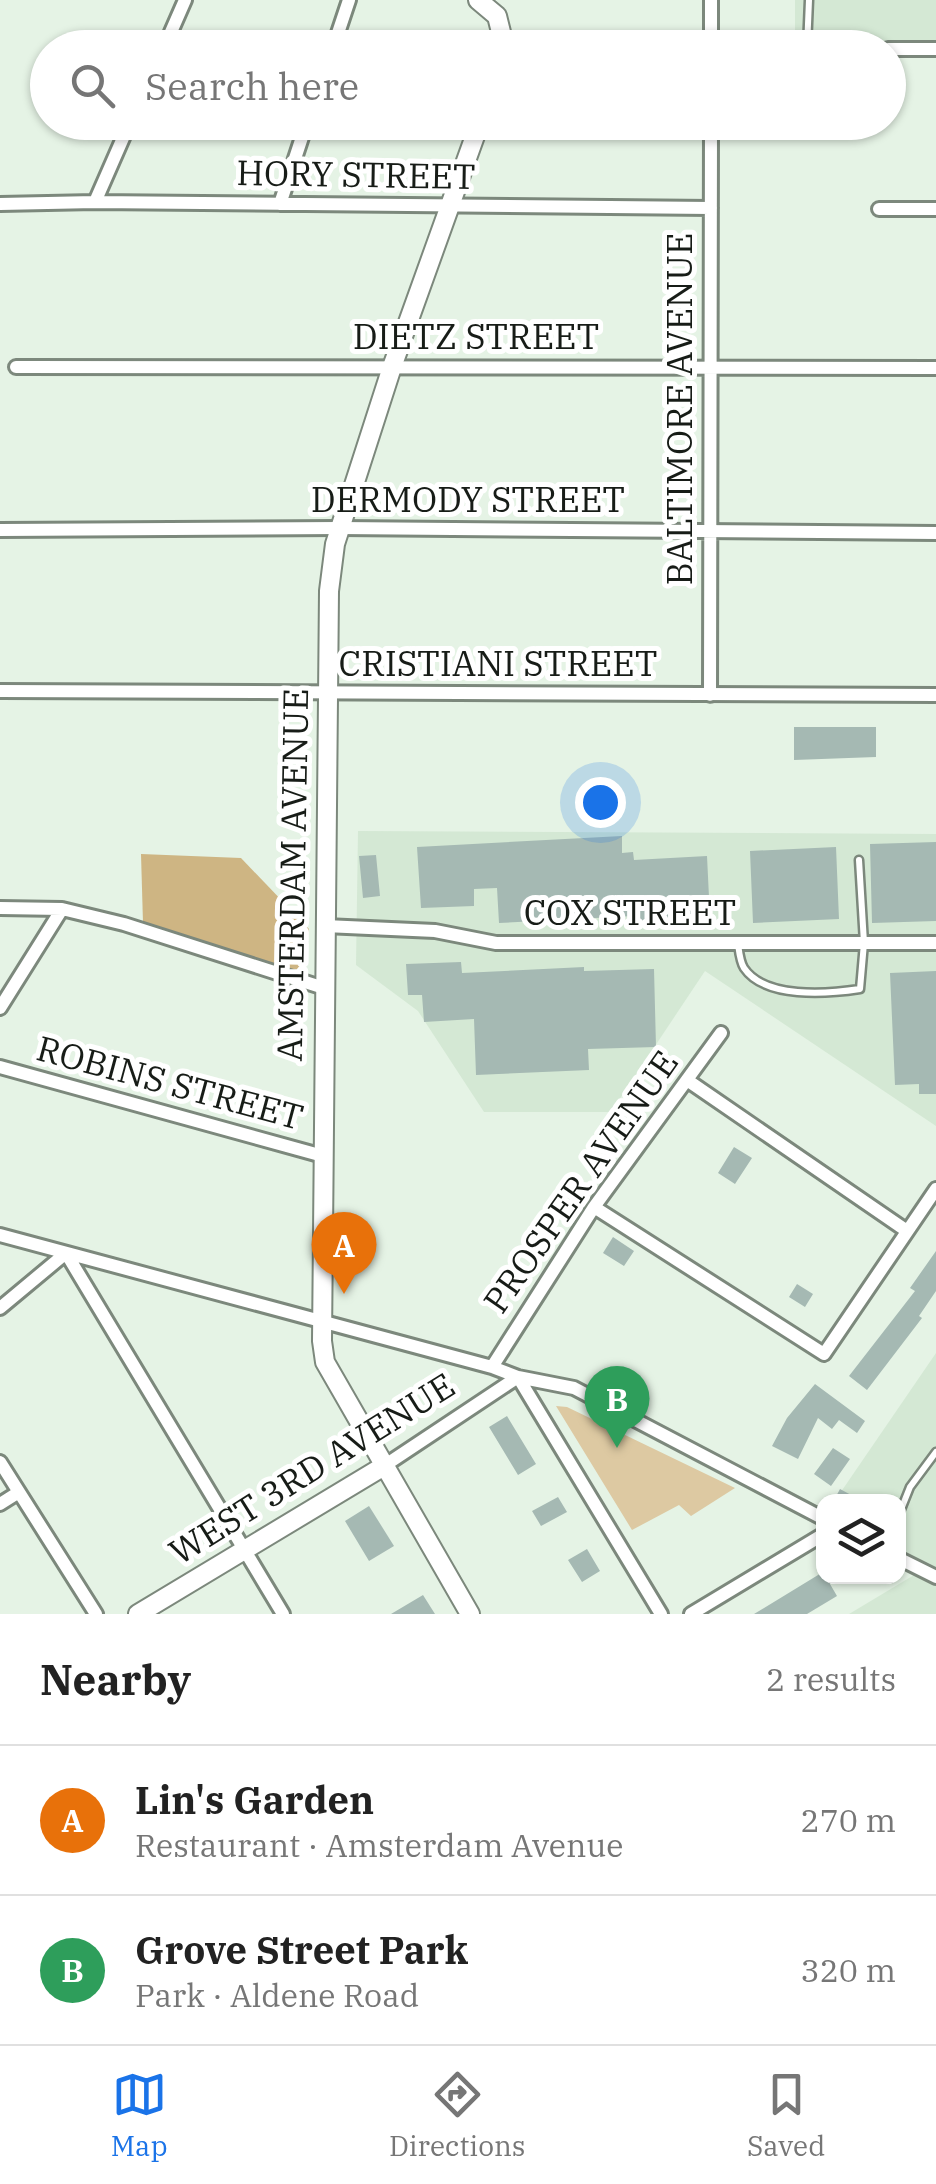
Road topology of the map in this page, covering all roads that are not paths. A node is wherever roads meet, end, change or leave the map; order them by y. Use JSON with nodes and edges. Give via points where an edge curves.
{"nodes":[{"id":1,"x":185,"y":0,"type":"edge"},
{"id":2,"x":348,"y":0,"type":"edge"},
{"id":3,"x":478,"y":0,"type":"edge"},
{"id":4,"x":711,"y":0,"type":"edge"},
{"id":5,"x":808,"y":0,"type":"edge"},
{"id":6,"x":172,"y":30,"type":"edge"},
{"id":7,"x":338,"y":30,"type":"edge"},
{"id":8,"x":501,"y":30,"type":"edge"},
{"id":9,"x":711,"y":30,"type":"edge"},
{"id":10,"x":807,"y":30,"type":"edge"},
{"id":11,"x":906,"y":49,"type":"edge"},
{"id":12,"x":936,"y":49,"type":"edge"},
{"id":13,"x":122,"y":140,"type":"edge"},
{"id":14,"x":302,"y":140,"type":"edge"},
{"id":15,"x":474,"y":140,"type":"edge"},
{"id":16,"x":711,"y":140,"type":"edge"},
{"id":17,"x":94,"y":202,"type":"junction"},
{"id":18,"x":0,"y":204,"type":"edge"},
{"id":19,"x":280,"y":204,"type":"junction"},
{"id":20,"x":450,"y":207,"type":"junction"},
{"id":21,"x":710,"y":208,"type":"junction"},
{"id":22,"x":879,"y":210,"type":"dead end"},
{"id":23,"x":936,"y":210,"type":"edge"},
{"id":24,"x":16,"y":367,"type":"dead end"},
{"id":25,"x":392,"y":368,"type":"junction"},
{"id":26,"x":710,"y":368,"type":"junction"},
{"id":27,"x":936,"y":368,"type":"edge"},
{"id":28,"x":340,"y":528,"type":"junction"},
{"id":29,"x":0,"y":530,"type":"edge"},
{"id":30,"x":710,"y":531,"type":"junction"},
{"id":31,"x":936,"y":533,"type":"edge"},
{"id":32,"x":0,"y":691,"type":"edge"},
{"id":33,"x":328,"y":692,"type":"junction"},
{"id":34,"x":710,"y":695,"type":"junction"},
{"id":35,"x":936,"y":695,"type":"edge"},
{"id":36,"x":859,"y":860,"type":"dead end"},
{"id":37,"x":0,"y":908,"type":"edge"},
{"id":38,"x":62,"y":909,"type":"junction"},
{"id":39,"x":325,"y":926,"type":"junction"},
{"id":40,"x":936,"y":942,"type":"edge"},
{"id":41,"x":737,"y":943,"type":"junction"},
{"id":42,"x":864,"y":943,"type":"junction"},
{"id":43,"x":324,"y":988,"type":"junction"},
{"id":44,"x":0,"y":1008,"type":"edge"},
{"id":45,"x":721,"y":1032,"type":"dead end"},
{"id":46,"x":0,"y":1067,"type":"edge"},
{"id":47,"x":687,"y":1080,"type":"junction"},
{"id":48,"x":323,"y":1156,"type":"junction"},
{"id":49,"x":936,"y":1189,"type":"edge"},
{"id":50,"x":594,"y":1206,"type":"junction"},
{"id":51,"x":907,"y":1231,"type":"junction"},
{"id":52,"x":0,"y":1235,"type":"edge"},
{"id":53,"x":66,"y":1254,"type":"junction"},
{"id":54,"x":0,"y":1308,"type":"edge"},
{"id":55,"x":323,"y":1324,"type":"junction"},
{"id":56,"x":492,"y":1366,"type":"junction"},
{"id":57,"x":518,"y":1378,"type":"junction"},
{"id":58,"x":936,"y":1452,"type":"edge"},
{"id":59,"x":0,"y":1462,"type":"edge"},
{"id":60,"x":384,"y":1466,"type":"junction"},
{"id":61,"x":19,"y":1492,"type":"junction"},
{"id":62,"x":906,"y":1496,"type":"edge"},
{"id":63,"x":0,"y":1504,"type":"edge"},
{"id":64,"x":816,"y":1515,"type":"edge"},
{"id":65,"x":816,"y":1539,"type":"edge"},
{"id":66,"x":244,"y":1550,"type":"junction"},
{"id":67,"x":906,"y":1562,"type":"edge"},
{"id":68,"x":936,"y":1577,"type":"edge"},
{"id":69,"x":96,"y":1614,"type":"edge"},
{"id":70,"x":138,"y":1614,"type":"edge"},
{"id":71,"x":283,"y":1614,"type":"edge"},
{"id":72,"x":470,"y":1614,"type":"edge"},
{"id":73,"x":661,"y":1614,"type":"edge"},
{"id":74,"x":691,"y":1614,"type":"edge"}],
"edges":[{"from":1,"to":6,"type":"street"},
{"from":2,"to":7,"type":"street"},
{"from":3,"to":8,"type":"main road","via":[[497,16]]},
{"from":4,"to":9,"type":"street"},
{"from":5,"to":10,"type":"lane"},
{"from":11,"to":12,"type":"street"},
{"from":13,"to":17,"type":"street"},
{"from":14,"to":19,"type":"street"},
{"from":15,"to":20,"type":"main road","name":"AMSTERDAM AVENUE"},
{"from":16,"to":21,"type":"street","name":"BALTIMORE AVENUE"},
{"from":17,"to":18,"type":"street","name":"HORY STREET"},
{"from":17,"to":19,"type":"street","name":"HORY STREET"},
{"from":19,"to":20,"type":"street","name":"HORY STREET"},
{"from":20,"to":21,"type":"street","name":"HORY STREET"},
{"from":20,"to":25,"type":"main road","name":"AMSTERDAM AVENUE"},
{"from":21,"to":26,"type":"street","name":"BALTIMORE AVENUE"},
{"from":22,"to":23,"type":"street"},
{"from":24,"to":25,"type":"street","name":"DIETZ STREET"},
{"from":25,"to":26,"type":"street","name":"DIETZ STREET"},
{"from":25,"to":28,"type":"main road","name":"AMSTERDAM AVENUE"},
{"from":26,"to":27,"type":"street","name":"DIETZ STREET"},
{"from":26,"to":30,"type":"street","name":"BALTIMORE AVENUE"},
{"from":28,"to":29,"type":"street","name":"DERMODY STREET"},
{"from":28,"to":30,"type":"street","name":"DERMODY STREET"},
{"from":28,"to":33,"type":"main road","name":"AMSTERDAM AVENUE","via":[[329,591]]},
{"from":30,"to":31,"type":"street","name":"DERMODY STREET"},
{"from":30,"to":34,"type":"street","name":"BALTIMORE AVENUE"},
{"from":32,"to":33,"type":"street","name":"CRISTIANI STREET"},
{"from":33,"to":34,"type":"street","name":"CRISTIANI STREET"},
{"from":33,"to":39,"type":"main road","name":"AMSTERDAM AVENUE"},
{"from":34,"to":35,"type":"street","name":"CRISTIANI STREET"},
{"from":36,"to":42,"type":"lane"},
{"from":37,"to":38,"type":"street"},
{"from":38,"to":43,"type":"street"},
{"from":38,"to":44,"type":"street"},
{"from":39,"to":41,"type":"street","name":"COX STREET","via":[[434,931],[496,943]]},
{"from":39,"to":43,"type":"main road","name":"AMSTERDAM AVENUE"},
{"from":40,"to":42,"type":"street","name":"COX STREET"},
{"from":41,"to":42,"type":"street","name":"COX STREET"},
{"from":41,"to":42,"type":"lane","via":[[743,966],[774,990],[844,991],[860,989]]},
{"from":43,"to":48,"type":"main road","name":"AMSTERDAM AVENUE"},
{"from":45,"to":47,"type":"street","name":"PROSPER AVENUE"},
{"from":46,"to":48,"type":"street","name":"ROBINS STREET"},
{"from":47,"to":50,"type":"street","name":"PROSPER AVENUE"},
{"from":47,"to":51,"type":"street"},
{"from":48,"to":55,"type":"main road","name":"AMSTERDAM AVENUE"},
{"from":49,"to":51,"type":"street"},
{"from":50,"to":51,"type":"street","via":[[824,1354]]},
{"from":50,"to":56,"type":"street","name":"PROSPER AVENUE"},
{"from":52,"to":53,"type":"street"},
{"from":53,"to":54,"type":"street"},
{"from":53,"to":55,"type":"street"},
{"from":53,"to":66,"type":"street"},
{"from":55,"to":56,"type":"street"},
{"from":55,"to":60,"type":"main road","name":"AMSTERDAM AVENUE","via":[[325,1362]]},
{"from":56,"to":57,"type":"street"},
{"from":57,"to":60,"type":"street","name":"WEST 3RD AVENUE"},
{"from":57,"to":64,"type":"street","via":[[574,1388]]},
{"from":57,"to":73,"type":"street"},
{"from":58,"to":62,"type":"lane"},
{"from":59,"to":61,"type":"street"},
{"from":60,"to":66,"type":"main road","name":"WEST 3RD AVENUE"},
{"from":60,"to":72,"type":"main road","name":"AMSTERDAM AVENUE"},
{"from":61,"to":63,"type":"street"},
{"from":61,"to":69,"type":"street"},
{"from":65,"to":74,"type":"street"},
{"from":66,"to":70,"type":"main road","name":"WEST 3RD AVENUE"},
{"from":66,"to":71,"type":"street"},
{"from":67,"to":68,"type":"street"}]}
